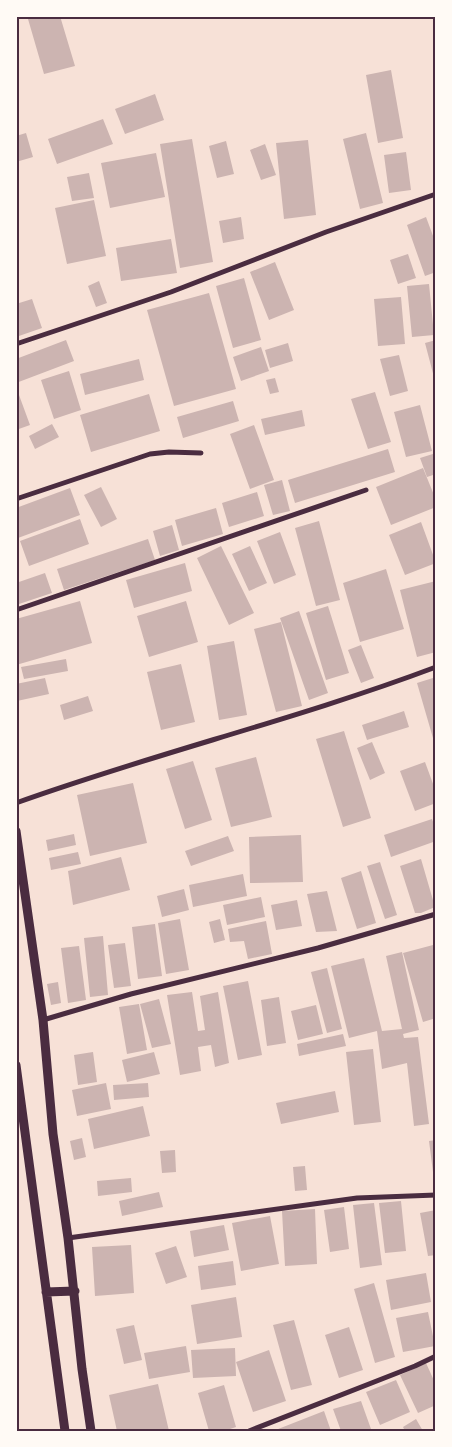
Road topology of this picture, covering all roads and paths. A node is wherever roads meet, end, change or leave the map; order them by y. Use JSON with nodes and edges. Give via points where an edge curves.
{"nodes":[{"id":1,"x":436,"y":194,"type":"edge"},
{"id":2,"x":16,"y":344,"type":"edge"},
{"id":3,"x":201,"y":453,"type":"dead end"},
{"id":4,"x":366,"y":490,"type":"dead end"},
{"id":5,"x":16,"y":499,"type":"edge"},
{"id":6,"x":16,"y":610,"type":"edge"},
{"id":7,"x":436,"y":667,"type":"edge"},
{"id":8,"x":16,"y":803,"type":"edge"},
{"id":9,"x":16,"y":832,"type":"edge"},
{"id":10,"x":19,"y":877,"type":"edge"},
{"id":11,"x":436,"y":914,"type":"edge"},
{"id":12,"x":43,"y":1020,"type":"junction"},
{"id":13,"x":16,"y":1066,"type":"edge"},
{"id":14,"x":436,"y":1195,"type":"edge"},
{"id":15,"x":68,"y":1238,"type":"junction"},
{"id":16,"x":75,"y":1291,"type":"junction"},
{"id":17,"x":46,"y":1292,"type":"junction"},
{"id":18,"x":436,"y":1356,"type":"edge"},
{"id":19,"x":65,"y":1431,"type":"edge"},
{"id":20,"x":92,"y":1431,"type":"edge"},
{"id":21,"x":249,"y":1431,"type":"edge"}],
"edges":[{"from":1,"to":2,"type":"street","via":[[326,232],[171,292]]},
{"from":3,"to":5,"type":"street","via":[[150,454]]},
{"from":4,"to":6,"type":"street"},
{"from":7,"to":8,"type":"street","via":[[370,692],[67,784]]},
{"from":9,"to":10,"type":"street"},
{"from":10,"to":12,"type":"street"},
{"from":11,"to":12,"type":"street"},
{"from":12,"to":15,"type":"street","via":[[53,1134]]},
{"from":13,"to":17,"type":"street"},
{"from":14,"to":15,"type":"street","via":[[357,1198]]},
{"from":15,"to":16,"type":"street"},
{"from":16,"to":17,"type":"street"},
{"from":16,"to":20,"type":"street"},
{"from":17,"to":19,"type":"street"},
{"from":18,"to":21,"type":"street"}]}
